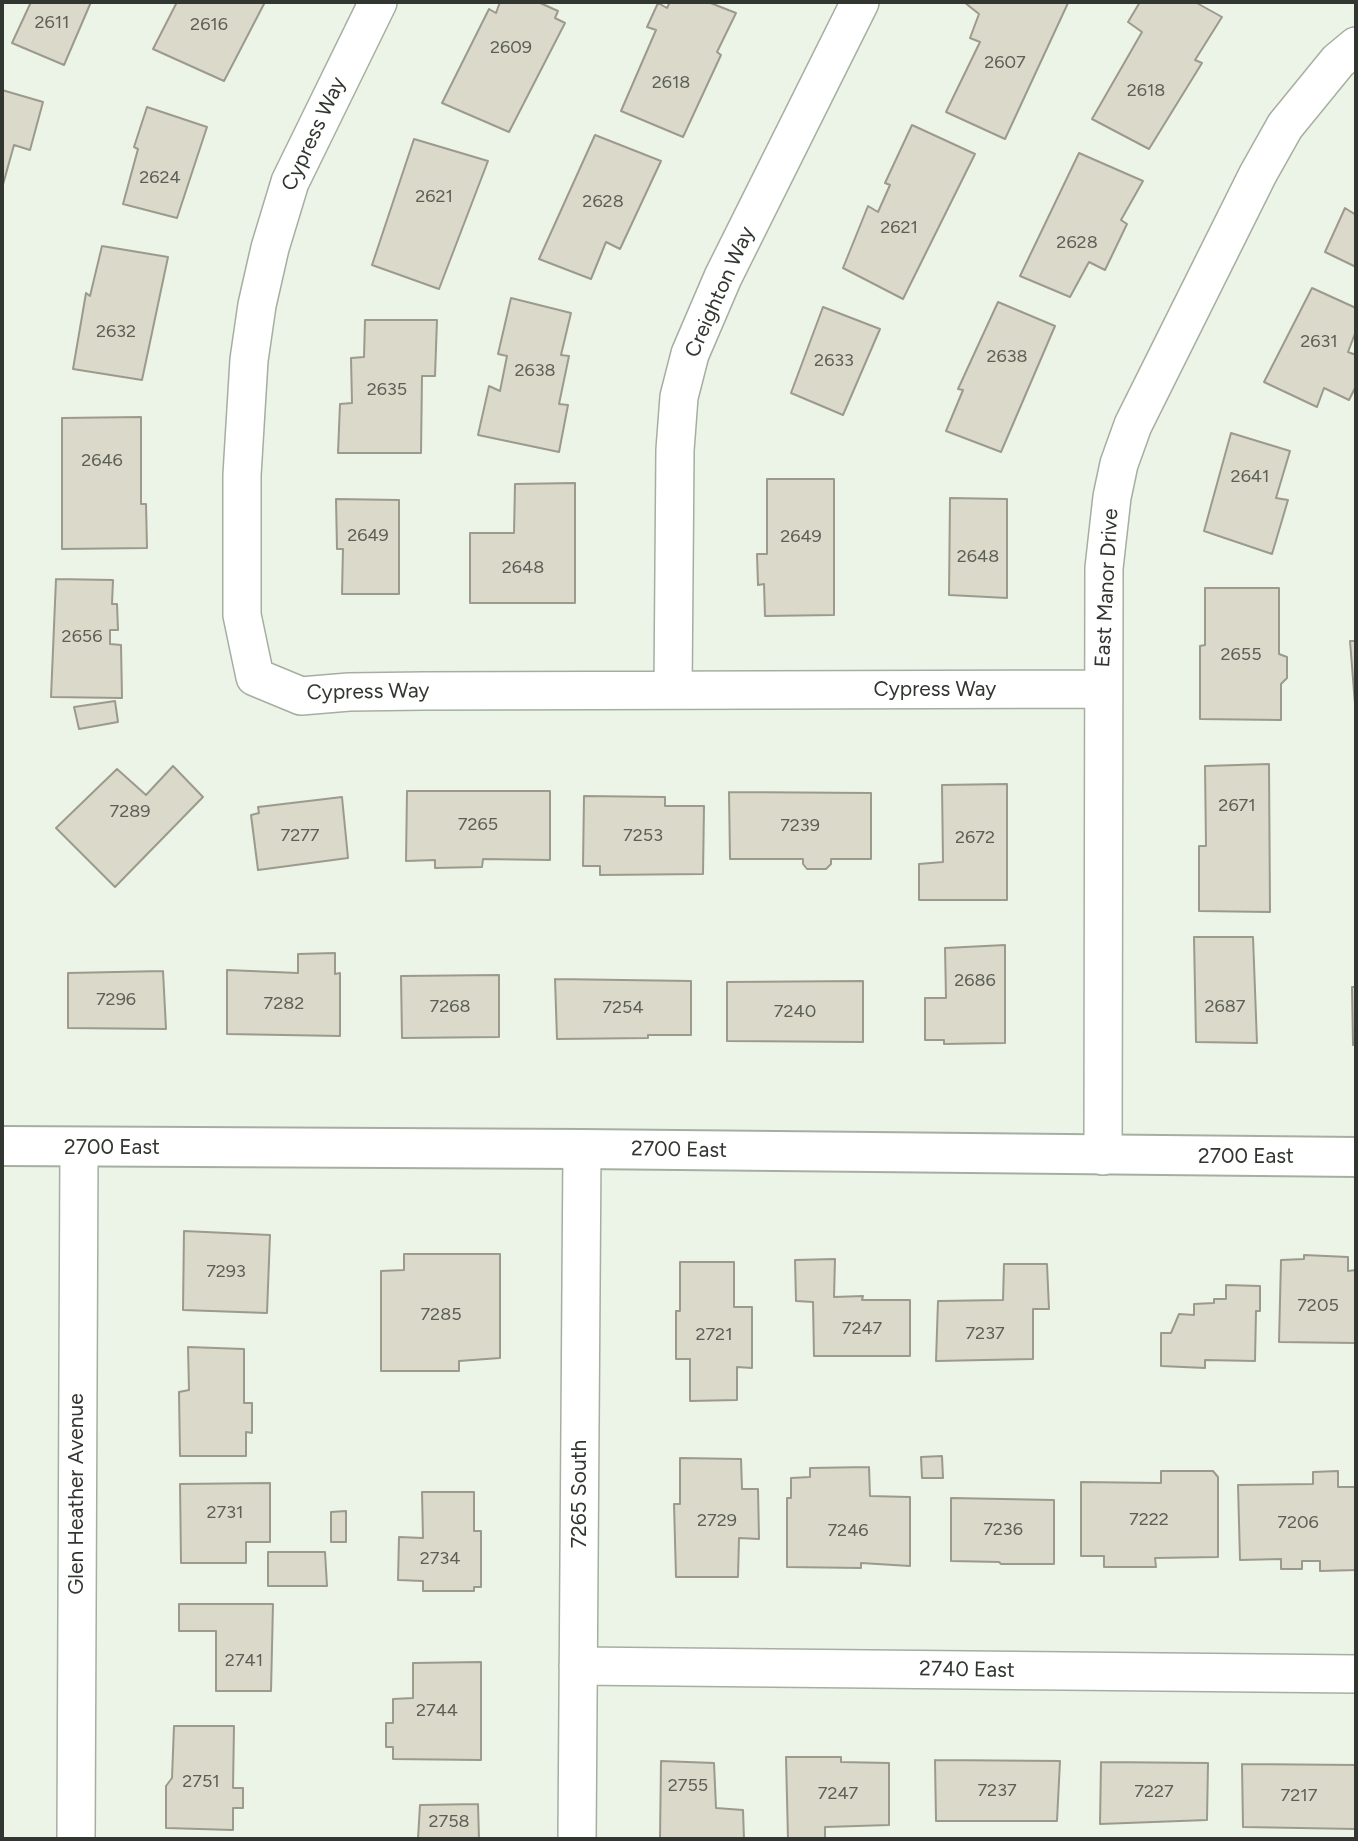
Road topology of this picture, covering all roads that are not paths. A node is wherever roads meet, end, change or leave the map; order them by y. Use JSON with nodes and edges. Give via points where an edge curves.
{"nodes":[{"id":1,"x":378,"y":2,"type":"edge"},
{"id":2,"x":860,"y":2,"type":"edge"},
{"id":3,"x":1356,"y":46,"type":"edge"},
{"id":4,"x":1103,"y":689,"type":"junction"},
{"id":5,"x":673,"y":690,"type":"junction"},
{"id":6,"x":2,"y":1146,"type":"edge"},
{"id":7,"x":79,"y":1148,"type":"junction"},
{"id":8,"x":583,"y":1149,"type":"junction"},
{"id":9,"x":1103,"y":1156,"type":"junction"},
{"id":10,"x":1356,"y":1157,"type":"edge"},
{"id":11,"x":578,"y":1666,"type":"junction"},
{"id":12,"x":1356,"y":1674,"type":"edge"},
{"id":13,"x":76,"y":1839,"type":"edge"},
{"id":14,"x":578,"y":1839,"type":"edge"}],
"edges":[{"from":1,"to":5,"type":"street","name":"Cypress Way","via":[[290,182],[257,305],[242,475],[242,615],[255,677],[301,696]]},
{"from":2,"to":5,"type":"street","name":"Creighton Way","via":[[723,277],[690,354],[679,397],[675,450]]},
{"from":3,"to":4,"type":"street","name":"East Manor Drive","via":[[1338,61],[1285,126],[1133,425],[1119,464],[1107,528]]},
{"from":4,"to":5,"type":"street","name":"Cypress Way"},
{"from":4,"to":9,"type":"street","name":"East Manor Drive"},
{"from":6,"to":7,"type":"street","name":"2700 East"},
{"from":7,"to":8,"type":"street","name":"2700 East"},
{"from":7,"to":13,"type":"street","name":"Glen Heather Avenue"},
{"from":8,"to":9,"type":"street","name":"2700 East"},
{"from":8,"to":11,"type":"street","name":"7265 South"},
{"from":9,"to":10,"type":"street","name":"2700 East"},
{"from":11,"to":12,"type":"street","name":"2740 East"},
{"from":11,"to":14,"type":"street","name":"7265 South"}]}
